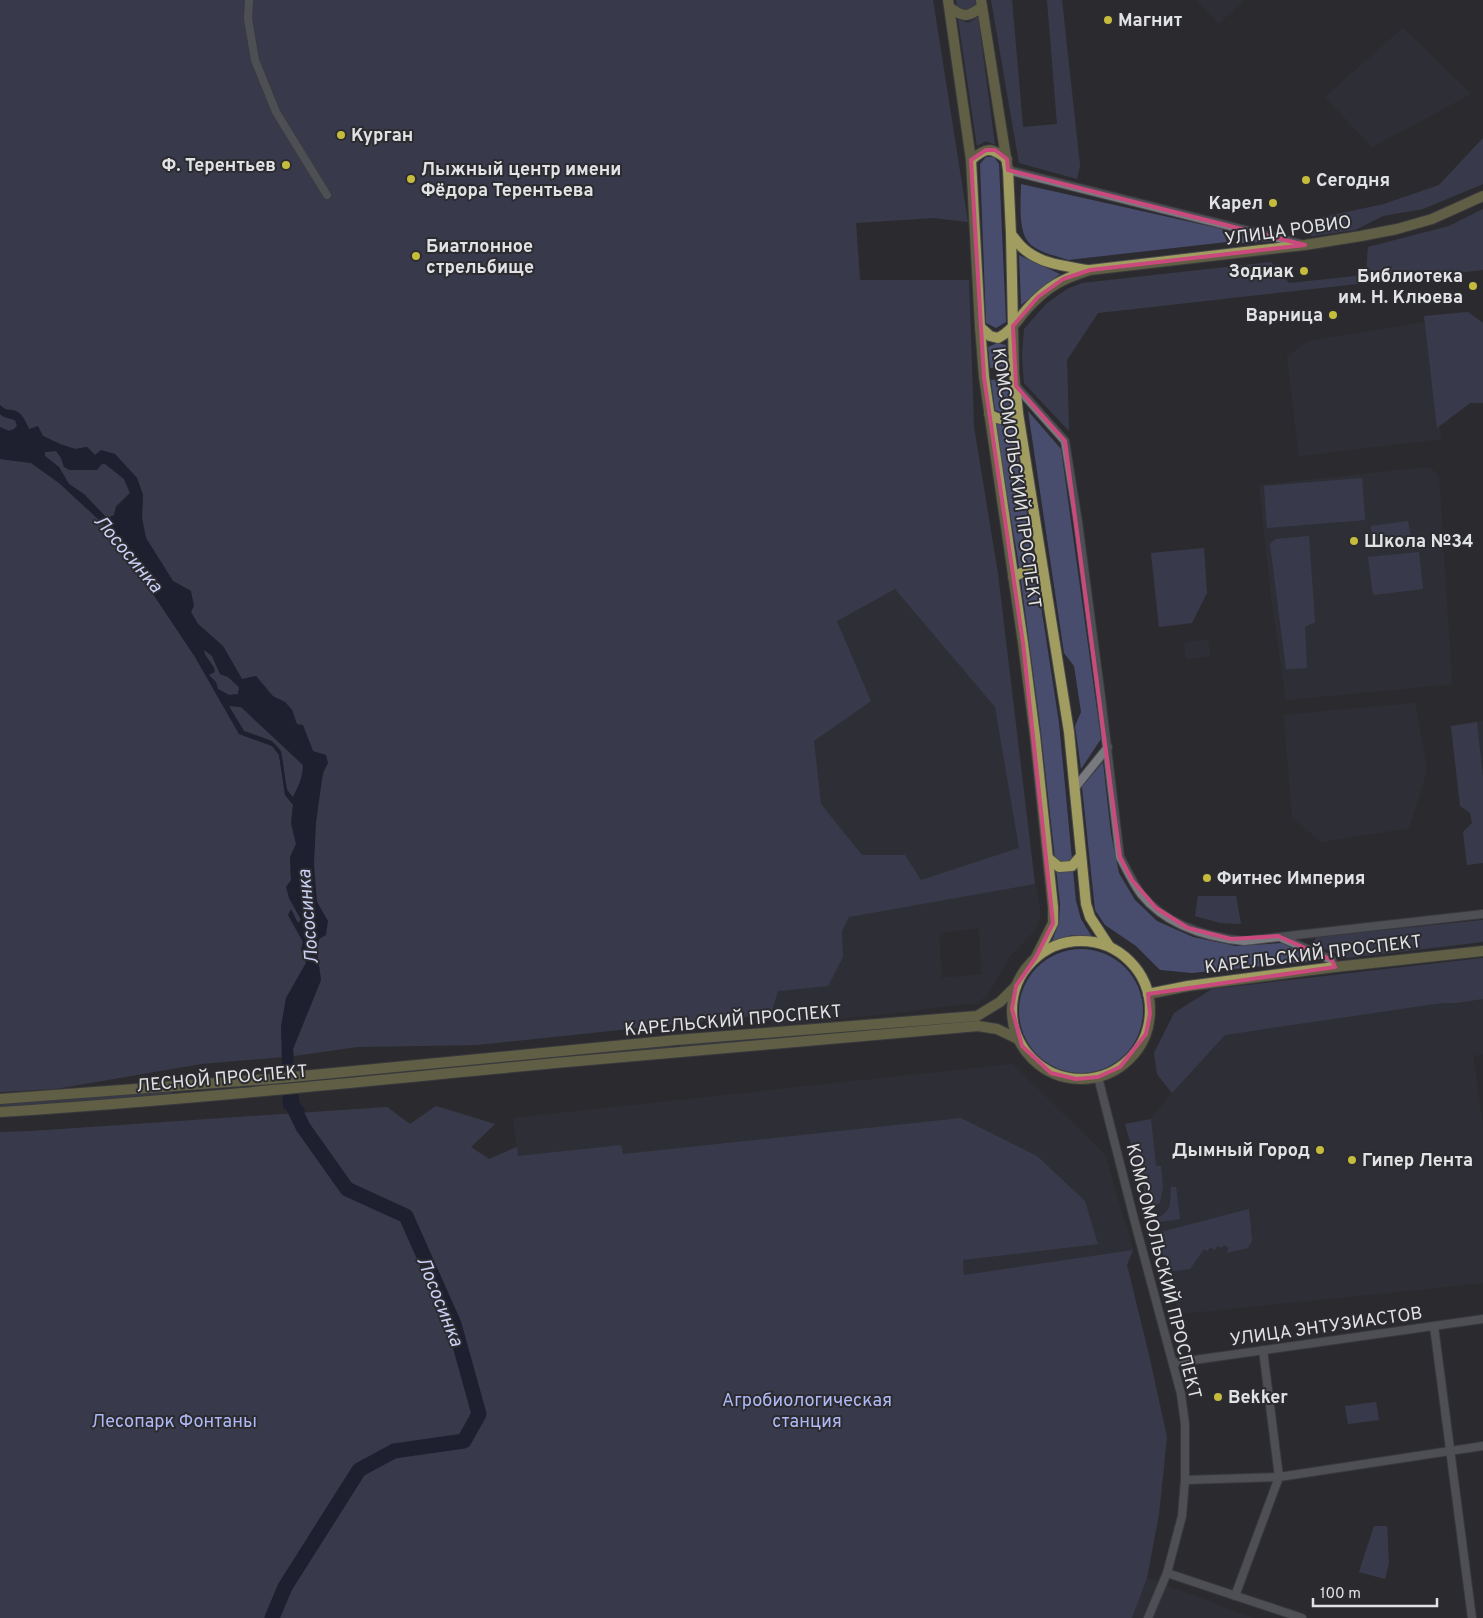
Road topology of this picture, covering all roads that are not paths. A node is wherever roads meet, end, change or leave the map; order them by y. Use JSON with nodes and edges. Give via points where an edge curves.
{"nodes":[{"id":1,"x":249,"y":0,"type":"edge"},
{"id":2,"x":982,"y":3,"type":"edge"},
{"id":3,"x":949,"y":4,"type":"edge"},
{"id":4,"x":971,"y":160,"type":"junction"},
{"id":5,"x":1007,"y":164,"type":"junction"},
{"id":6,"x":327,"y":195,"type":"dead end"},
{"id":7,"x":1483,"y":196,"type":"edge"},
{"id":8,"x":1011,"y":234,"type":"junction"},
{"id":9,"x":1305,"y":245,"type":"junction"},
{"id":10,"x":1090,"y":270,"type":"junction"},
{"id":11,"x":1013,"y":326,"type":"junction"},
{"id":12,"x":980,"y":327,"type":"junction"},
{"id":13,"x":1016,"y":386,"type":"junction"},
{"id":14,"x":1018,"y":413,"type":"junction"},
{"id":15,"x":989,"y":414,"type":"junction"},
{"id":16,"x":1043,"y":572,"type":"junction"},
{"id":17,"x":1013,"y":577,"type":"junction"},
{"id":18,"x":1108,"y":747,"type":"junction"},
{"id":19,"x":1074,"y":789,"type":"junction"},
{"id":20,"x":1080,"y":857,"type":"junction"},
{"id":21,"x":1048,"y":858,"type":"junction"},
{"id":22,"x":1483,"y":914,"type":"edge"},
{"id":23,"x":1278,"y":936,"type":"junction"},
{"id":24,"x":1109,"y":946,"type":"junction"},
{"id":25,"x":1483,"y":951,"type":"edge"},
{"id":26,"x":1036,"y":957,"type":"junction"},
{"id":27,"x":1336,"y":967,"type":"junction"},
{"id":28,"x":1016,"y":986,"type":"junction"},
{"id":29,"x":1148,"y":994,"type":"junction"},
{"id":30,"x":1018,"y":1038,"type":"junction"},
{"id":31,"x":676,"y":1040,"type":"junction"},
{"id":32,"x":678,"y":1053,"type":"junction"},
{"id":33,"x":442,"y":1063,"type":"joint"},
{"id":34,"x":446,"y":1074,"type":"joint"},
{"id":35,"x":1098,"y":1077,"type":"junction"},
{"id":36,"x":0,"y":1099,"type":"edge"},
{"id":37,"x":0,"y":1112,"type":"edge"},
{"id":38,"x":1483,"y":1319,"type":"edge"},
{"id":39,"x":1434,"y":1326,"type":"junction"},
{"id":40,"x":1263,"y":1350,"type":"junction"},
{"id":41,"x":1173,"y":1363,"type":"junction"},
{"id":42,"x":1483,"y":1446,"type":"edge"},
{"id":43,"x":1450,"y":1451,"type":"junction"},
{"id":44,"x":1279,"y":1477,"type":"junction"},
{"id":45,"x":1185,"y":1480,"type":"junction"},
{"id":46,"x":1167,"y":1573,"type":"junction"},
{"id":47,"x":1235,"y":1596,"type":"junction"},
{"id":48,"x":1148,"y":1618,"type":"edge"},
{"id":49,"x":1302,"y":1618,"type":"edge"},
{"id":50,"x":1472,"y":1618,"type":"edge"}],
"edges":[{"from":1,"to":6,"type":"street","via":[[248,18],[258,68],[276,112]]},
{"from":2,"to":3,"type":"main road","via":[[969,16],[962,16]]},
{"from":2,"to":5,"type":"main road","name":"КОМСОМОЛЬСКИЙ ПРОСПЕКТ"},
{"from":3,"to":4,"type":"main road","name":"КОМСОМОЛЬСКИЙ ПРОСПЕКТ"},
{"from":4,"to":5,"type":"main road","via":[[986,150],[995,150]]},
{"from":4,"to":12,"type":"main road","name":"КОМСОМОЛЬСКИЙ ПРОСПЕКТ"},
{"from":5,"to":8,"type":"main road","name":"КОМСОМОЛЬСКИЙ ПРОСПЕКТ"},
{"from":5,"to":9,"type":"street"},
{"from":7,"to":9,"type":"main road","name":"УЛИЦА РОВИО","via":[[1432,219],[1397,229]]},
{"from":8,"to":10,"type":"main road","name":"УЛИЦА РОВИО","via":[[1025,249],[1041,258],[1058,265]]},
{"from":8,"to":11,"type":"main road","name":"КОМСОМОЛЬСКИЙ ПРОСПЕКТ"},
{"from":9,"to":10,"type":"main road","name":"УЛИЦА РОВИО"},
{"from":10,"to":11,"type":"main road","name":"УЛИЦА РОВИО","via":[[1063,279],[1049,289]]},
{"from":11,"to":12,"type":"main road","via":[[998,338]]},
{"from":11,"to":13,"type":"main road","name":"КОМСОМОЛЬСКИЙ ПРОСПЕКТ"},
{"from":12,"to":15,"type":"main road","name":"КОМСОМОЛЬСКИЙ ПРОСПЕКТ"},
{"from":13,"to":14,"type":"main road","name":"КОМСОМОЛЬСКИЙ ПРОСПЕКТ"},
{"from":13,"to":18,"type":"street","via":[[1065,441]]},
{"from":14,"to":15,"type":"main road","via":[[1005,419]]},
{"from":14,"to":16,"type":"main road","name":"КОМСОМОЛЬСКИЙ ПРОСПЕКТ"},
{"from":15,"to":17,"type":"main road","name":"КОМСОМОЛЬСКИЙ ПРОСПЕКТ"},
{"from":16,"to":17,"type":"main road","via":[[1028,570]]},
{"from":16,"to":19,"type":"main road","name":"КОМСОМОЛЬСКИЙ ПРОСПЕКТ","via":[[1069,732]]},
{"from":17,"to":21,"type":"main road","name":"КОМСОМОЛЬСКИЙ ПРОСПЕКТ"},
{"from":18,"to":19,"type":"street"},
{"from":18,"to":23,"type":"street","via":[[1120,857],[1142,895],[1170,919],[1208,935],[1244,940]]},
{"from":19,"to":20,"type":"main road","name":"КОМСОМОЛЬСКИЙ ПРОСПЕКТ"},
{"from":20,"to":21,"type":"main road","via":[[1072,866],[1066,867],[1059,867]]},
{"from":20,"to":24,"type":"main road","name":"КОМСОМОЛЬСКИЙ ПРОСПЕКТ","via":[[1090,918]]},
{"from":21,"to":26,"type":"main road","name":"КОМСОМОЛЬСКИЙ ПРОСПЕКТ","via":[[1053,923]]},
{"from":22,"to":23,"type":"street"},
{"from":23,"to":27,"type":"street","via":[[1332,960]]},
{"from":24,"to":26,"type":"main road","via":[[1093,942],[1074,943],[1055,946]]},
{"from":24,"to":29,"type":"main road","via":[[1130,961],[1142,976]]},
{"from":25,"to":27,"type":"main road","name":"КАРЕЛЬСКИЙ ПРОСПЕКТ"},
{"from":26,"to":28,"type":"main road"},
{"from":27,"to":29,"type":"main road","name":"КАРЕЛЬСКИЙ ПРОСПЕКТ"},
{"from":28,"to":30,"type":"main road","via":[[1012,1021]]},
{"from":28,"to":31,"type":"main road","name":"КАРЕЛЬСКИЙ ПРОСПЕКТ","via":[[1000,1002],[977,1016]]},
{"from":29,"to":35,"type":"main road","via":[[1150,1014],[1146,1034],[1131,1058]]},
{"from":30,"to":32,"type":"main road","name":"КАРЕЛЬСКИЙ ПРОСПЕКТ","via":[[997,1029],[978,1026]]},
{"from":30,"to":35,"type":"main road","via":[[1028,1056],[1052,1073],[1076,1079]]},
{"from":31,"to":32,"type":"main road"},
{"from":31,"to":33,"type":"main road","name":"КАРЕЛЬСКИЙ ПРОСПЕКТ"},
{"from":32,"to":34,"type":"main road","name":"КАРЕЛЬСКИЙ ПРОСПЕКТ"},
{"from":33,"to":36,"type":"main road","name":"ЛЕСНОЙ ПРОСПЕКТ"},
{"from":34,"to":37,"type":"main road","name":"ЛЕСНОЙ ПРОСПЕКТ"},
{"from":35,"to":41,"type":"street","name":"КОМСОМОЛЬСКИЙ ПРОСПЕКТ"},
{"from":38,"to":39,"type":"street","name":"УЛИЦА ЭНТУЗИАСТОВ"},
{"from":39,"to":40,"type":"street","name":"УЛИЦА ЭНТУЗИАСТОВ"},
{"from":39,"to":43,"type":"street"},
{"from":40,"to":41,"type":"street","name":"УЛИЦА ЭНТУЗИАСТОВ"},
{"from":40,"to":44,"type":"street"},
{"from":41,"to":45,"type":"street","name":"КОМСОМОЛЬСКИЙ ПРОСПЕКТ","via":[[1185,1424]]},
{"from":42,"to":43,"type":"street"},
{"from":43,"to":44,"type":"street"},
{"from":43,"to":50,"type":"street"},
{"from":44,"to":45,"type":"street"},
{"from":44,"to":47,"type":"street"},
{"from":45,"to":46,"type":"street","name":"КОМСОМОЛЬСКИЙ ПРОСПЕКТ","via":[[1182,1516]]},
{"from":46,"to":47,"type":"street"},
{"from":46,"to":48,"type":"street","name":"КОМСОМОЛЬСКИЙ ПРОСПЕКТ"},
{"from":47,"to":49,"type":"street"}]}
